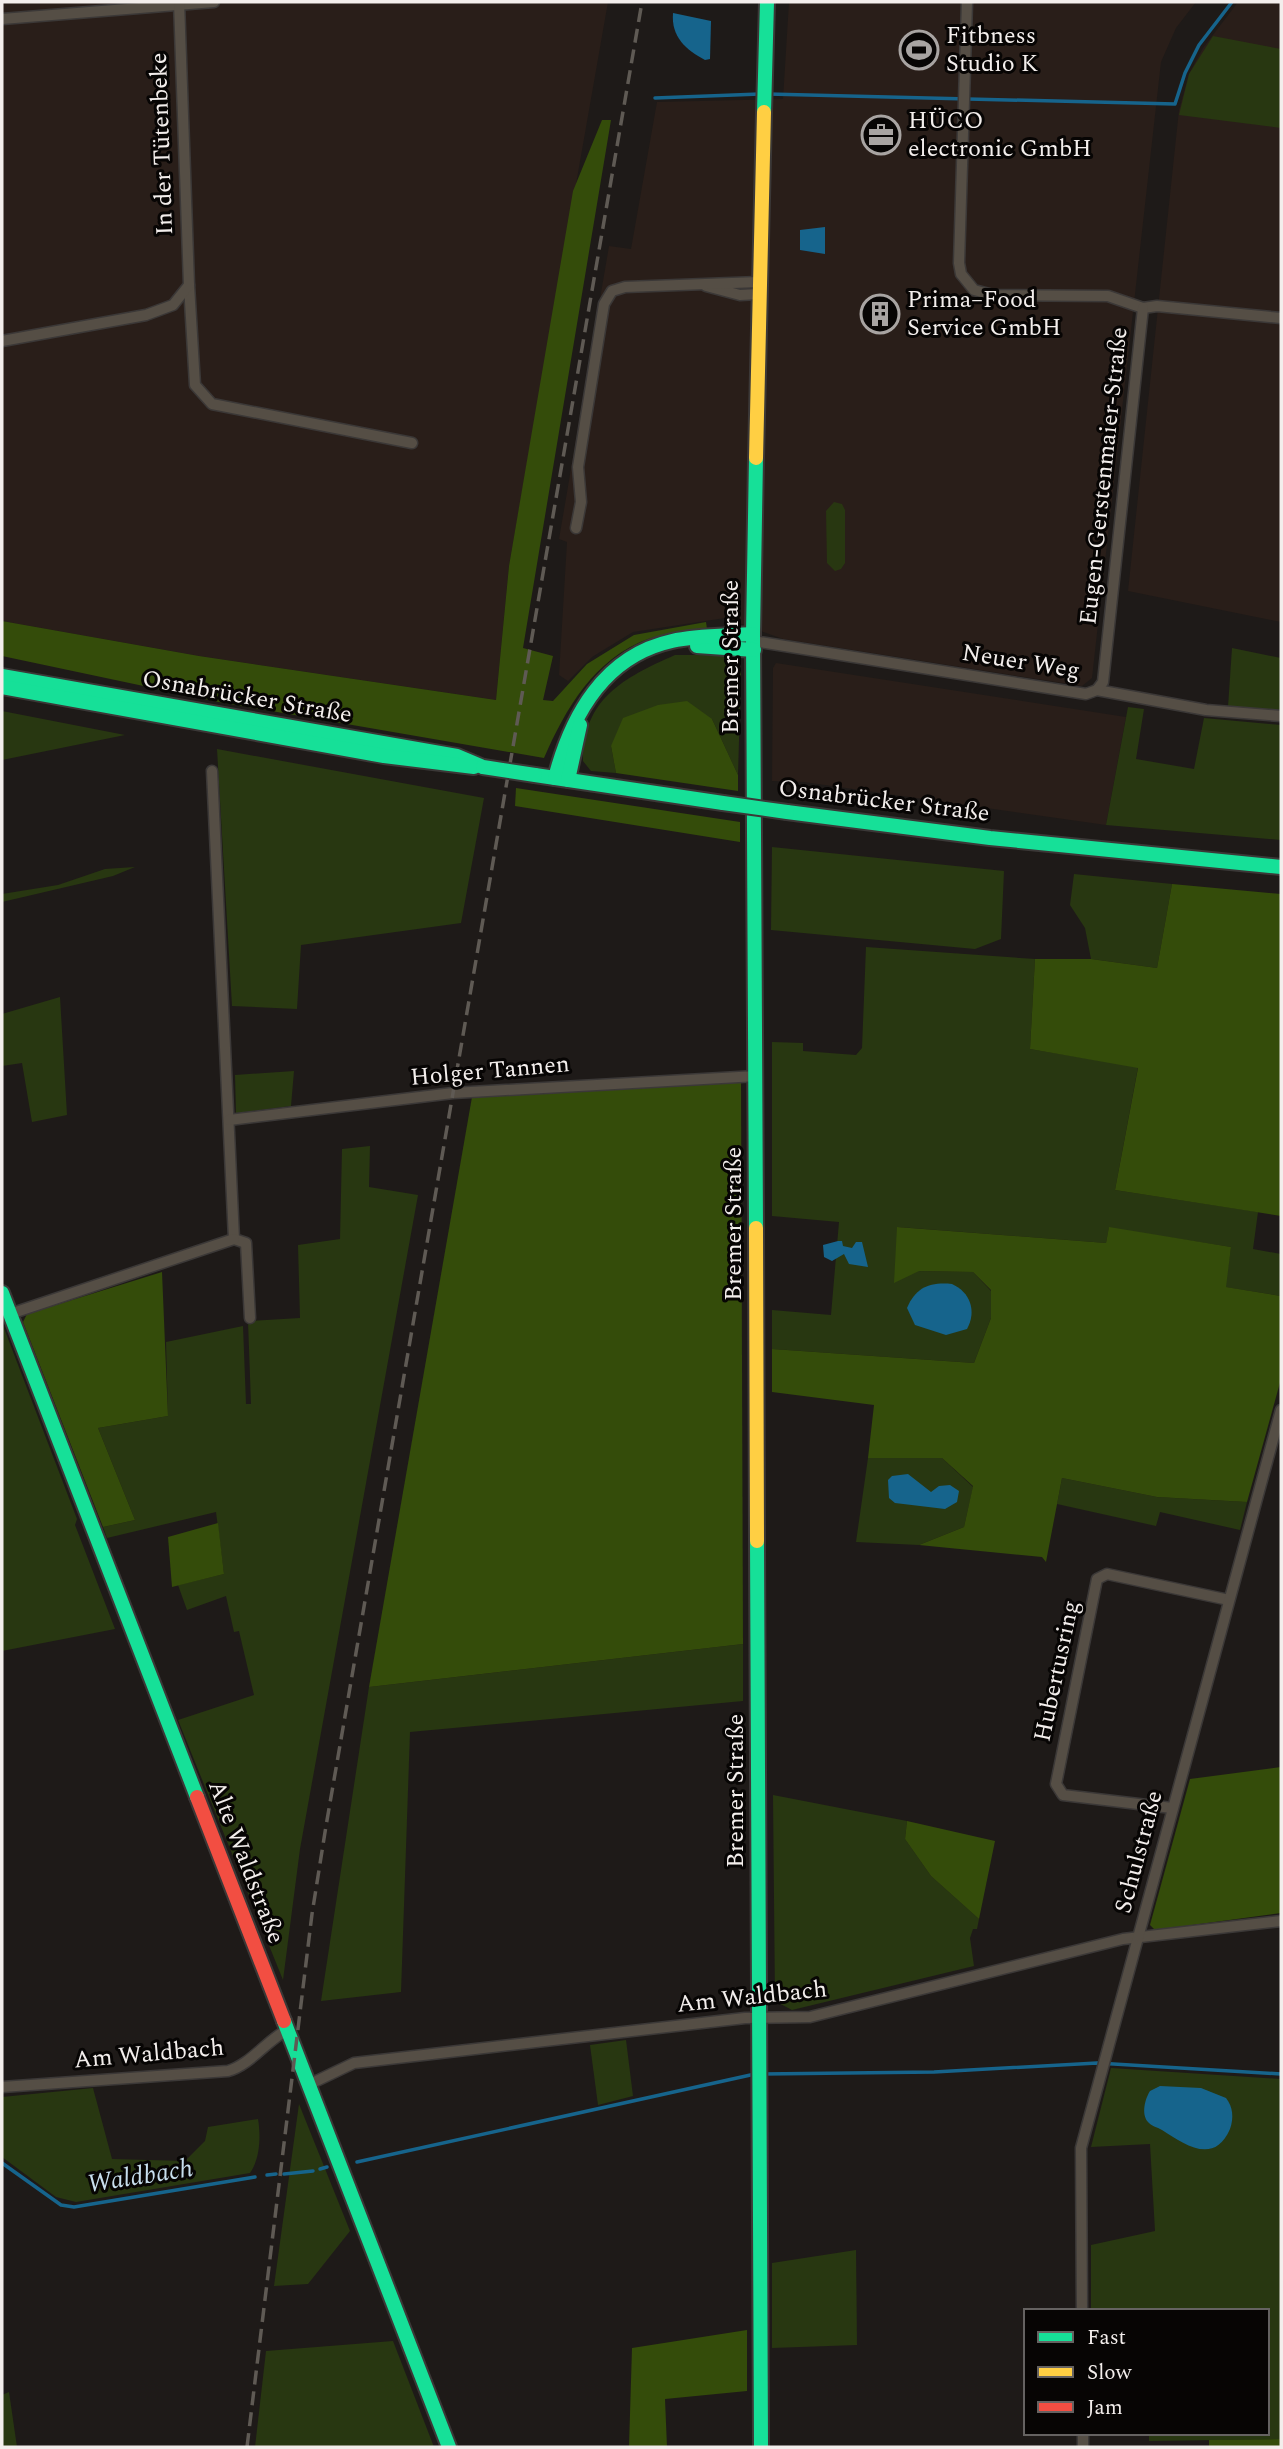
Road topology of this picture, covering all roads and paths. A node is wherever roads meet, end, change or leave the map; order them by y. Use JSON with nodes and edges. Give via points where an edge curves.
{"nodes":[{"id":1,"x":214,"y":2,"type":"edge"},
{"id":2,"x":767,"y":2,"type":"edge"},
{"id":3,"x":967,"y":2,"type":"edge"},
{"id":4,"x":179,"y":3,"type":"edge"},
{"id":5,"x":2,"y":19,"type":"edge"},
{"id":6,"x":189,"y":285,"type":"junction"},
{"id":7,"x":758,"y":288,"type":"junction"},
{"id":8,"x":1143,"y":308,"type":"junction"},
{"id":9,"x":1281,"y":318,"type":"edge"},
{"id":10,"x":2,"y":341,"type":"edge"},
{"id":11,"x":412,"y":443,"type":"dead end"},
{"id":12,"x":576,"y":528,"type":"dead end"},
{"id":13,"x":753,"y":642,"type":"junction"},
{"id":14,"x":2,"y":676,"type":"edge"},
{"id":15,"x":2,"y":687,"type":"edge"},
{"id":16,"x":1097,"y":690,"type":"junction"},
{"id":17,"x":1281,"y":716,"type":"edge"},
{"id":18,"x":483,"y":767,"type":"junction"},
{"id":19,"x":212,"y":771,"type":"dead end"},
{"id":20,"x":561,"y":779,"type":"junction"},
{"id":21,"x":1281,"y":867,"type":"edge"},
{"id":22,"x":757,"y":1076,"type":"junction"},
{"id":23,"x":229,"y":1120,"type":"junction"},
{"id":24,"x":234,"y":1239,"type":"junction"},
{"id":25,"x":2,"y":1293,"type":"edge"},
{"id":26,"x":10,"y":1314,"type":"junction"},
{"id":27,"x":250,"y":1318,"type":"dead end"},
{"id":28,"x":1281,"y":1410,"type":"edge"},
{"id":29,"x":1229,"y":1600,"type":"junction"},
{"id":30,"x":1172,"y":1808,"type":"junction"},
{"id":31,"x":1281,"y":1921,"type":"edge"},
{"id":32,"x":1138,"y":1938,"type":"junction"},
{"id":33,"x":760,"y":2018,"type":"junction"},
{"id":34,"x":287,"y":2030,"type":"junction"},
{"id":35,"x":308,"y":2085,"type":"junction"},
{"id":36,"x":2,"y":2087,"type":"edge"},
{"id":37,"x":1082,"y":2309,"type":"edge"},
{"id":38,"x":449,"y":2447,"type":"edge"},
{"id":39,"x":761,"y":2447,"type":"edge"}],
"edges":[{"from":1,"to":4,"type":"street"},
{"from":2,"to":7,"type":"main road","name":"Bremer Straße"},
{"from":3,"to":8,"type":"street","name":"Eugen-Gerstenmaier-Straße","via":[[961,274],[974,290],[993,295],[1108,296]]},
{"from":4,"to":5,"type":"street"},
{"from":4,"to":6,"type":"street","name":"In der Tütenbeke"},
{"from":6,"to":10,"type":"street","via":[[173,305],[146,315]]},
{"from":6,"to":11,"type":"street","name":"In der Tütenbeke","via":[[195,385],[212,404]]},
{"from":7,"to":12,"type":"street","via":[[740,295],[706,286],[612,291],[604,304],[578,467],[581,502]]},
{"from":7,"to":13,"type":"main road","name":"Bremer Straße"},
{"from":8,"to":9,"type":"street"},
{"from":8,"to":16,"type":"street","name":"Eugen-Gerstenmaier-Straße","via":[[1103,682]]},
{"from":13,"to":16,"type":"street","name":"Neuer Weg","via":[[1086,694]]},
{"from":13,"to":20,"type":"main road","via":[[670,648],[619,674],[590,705]]},
{"from":13,"to":22,"type":"main road","name":"Bremer Straße"},
{"from":14,"to":18,"type":"main road","name":"Osnabrücker Straße","via":[[457,756]]},
{"from":15,"to":18,"type":"main road","name":"Osnabrücker Straße","via":[[455,768]]},
{"from":16,"to":17,"type":"street","name":"Neuer Weg","via":[[1206,710]]},
{"from":18,"to":20,"type":"main road","name":"Osnabrücker Straße","bridge":true},
{"from":19,"to":23,"type":"street"},
{"from":20,"to":21,"type":"main road","name":"Osnabrücker Straße","bridge":true,"via":[[1004,839]]},
{"from":22,"to":23,"type":"street","name":"Holger Tannen","via":[[453,1093]]},
{"from":22,"to":33,"type":"main road","name":"Bremer Straße"},
{"from":23,"to":24,"type":"street"},
{"from":24,"to":26,"type":"street"},
{"from":24,"to":27,"type":"street","via":[[246,1243]]},
{"from":25,"to":26,"type":"main road","name":"Alte Waldstraße"},
{"from":26,"to":34,"type":"main road","name":"Alte Waldstraße"},
{"from":28,"to":29,"type":"street","name":"Schulstraße"},
{"from":29,"to":30,"type":"street","name":"Schulstraße"},
{"from":29,"to":30,"type":"street","name":"Hubertusring","via":[[1107,1574],[1097,1580],[1057,1790],[1063,1795]]},
{"from":30,"to":32,"type":"street","name":"Schulstraße"},
{"from":31,"to":32,"type":"street","name":"Am Waldbach"},
{"from":32,"to":33,"type":"street","name":"Am Waldbach","via":[[810,2017]]},
{"from":32,"to":37,"type":"street","name":"Schulstraße","via":[[1082,2148]]},
{"from":33,"to":35,"type":"street","name":"Am Waldbach","via":[[354,2063]]},
{"from":33,"to":39,"type":"main road","name":"Bremer Straße"},
{"from":34,"to":35,"type":"main road","name":"Alte Waldstraße"},
{"from":34,"to":36,"type":"street","name":"Am Waldbach","via":[[228,2071]]},
{"from":35,"to":38,"type":"main road","name":"Alte Waldstraße"}]}
